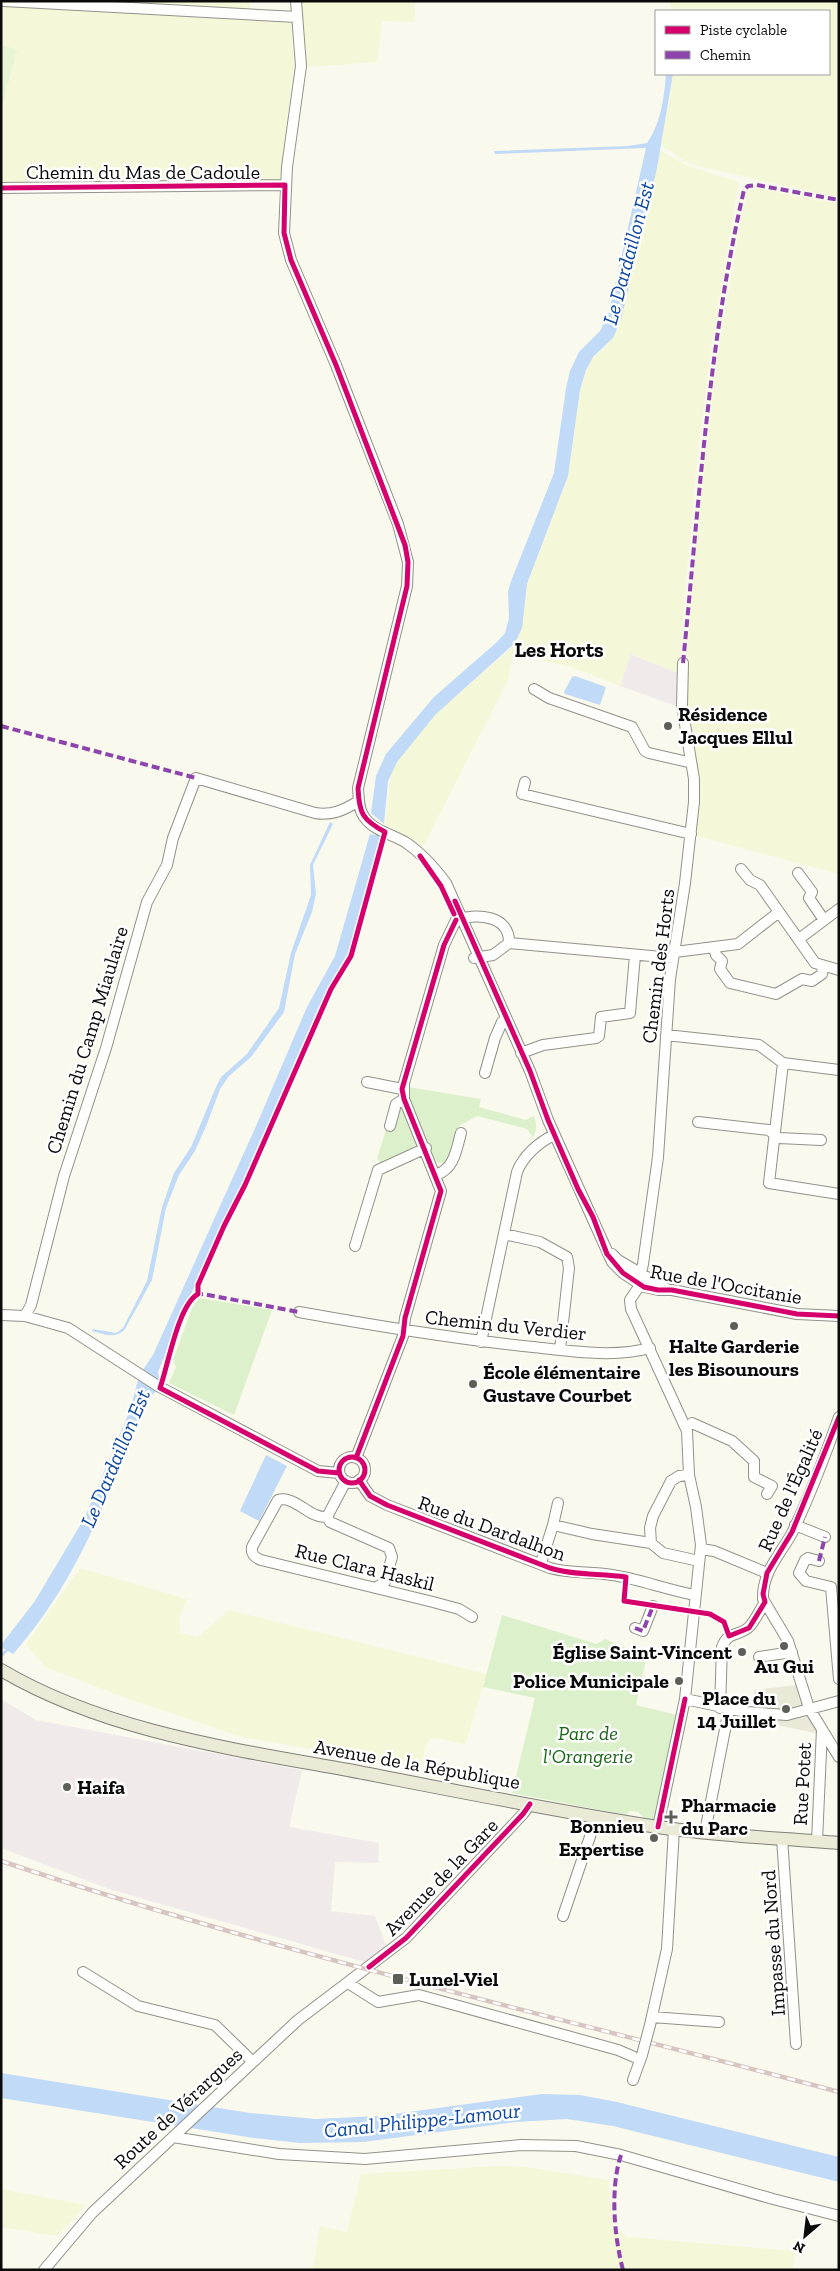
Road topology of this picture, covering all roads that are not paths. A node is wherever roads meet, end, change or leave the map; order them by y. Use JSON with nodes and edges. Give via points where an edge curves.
{"nodes":[{"id":1,"x":4,"y":1,"type":"edge"},
{"id":2,"x":296,"y":1,"type":"edge"},
{"id":3,"x":297,"y":17,"type":"junction"},
{"id":4,"x":285,"y":185,"type":"junction"},
{"id":5,"x":1,"y":188,"type":"edge"},
{"id":6,"x":682,"y":663,"type":"dead end"},
{"id":7,"x":534,"y":689,"type":"dead end"},
{"id":8,"x":691,"y":761,"type":"junction"},
{"id":9,"x":525,"y":782,"type":"dead end"},
{"id":10,"x":359,"y":801,"type":"junction"},
{"id":11,"x":690,"y":834,"type":"junction"},
{"id":12,"x":741,"y":869,"type":"dead end"},
{"id":13,"x":798,"y":873,"type":"dead end"},
{"id":14,"x":839,"y":910,"type":"edge"},
{"id":15,"x":779,"y":912,"type":"junction"},
{"id":16,"x":459,"y":919,"type":"junction"},
{"id":17,"x":824,"y":920,"type":"junction"},
{"id":18,"x":798,"y":939,"type":"junction"},
{"id":19,"x":509,"y":943,"type":"junction"},
{"id":20,"x":714,"y":947,"type":"junction"},
{"id":21,"x":635,"y":954,"type":"junction"},
{"id":22,"x":674,"y":955,"type":"junction"},
{"id":23,"x":476,"y":958,"type":"junction"},
{"id":24,"x":823,"y":967,"type":"junction"},
{"id":25,"x":839,"y":970,"type":"edge"},
{"id":26,"x":504,"y":1021,"type":"junction"},
{"id":27,"x":666,"y":1035,"type":"junction"},
{"id":28,"x":521,"y":1053,"type":"junction"},
{"id":29,"x":783,"y":1063,"type":"junction"},
{"id":30,"x":839,"y":1070,"type":"edge"},
{"id":31,"x":486,"y":1073,"type":"dead end"},
{"id":32,"x":367,"y":1082,"type":"dead end"},
{"id":33,"x":403,"y":1094,"type":"junction"},
{"id":34,"x":698,"y":1122,"type":"dead end"},
{"id":35,"x":390,"y":1126,"type":"dead end"},
{"id":36,"x":460,"y":1133,"type":"dead end"},
{"id":37,"x":774,"y":1134,"type":"junction"},
{"id":38,"x":552,"y":1137,"type":"junction"},
{"id":39,"x":822,"y":1140,"type":"dead end"},
{"id":40,"x":426,"y":1148,"type":"junction"},
{"id":41,"x":436,"y":1175,"type":"junction"},
{"id":42,"x":839,"y":1194,"type":"edge"},
{"id":43,"x":504,"y":1234,"type":"junction"},
{"id":44,"x":355,"y":1246,"type":"dead end"},
{"id":45,"x":640,"y":1279,"type":"junction"},
{"id":46,"x":299,"y":1312,"type":"dead end"},
{"id":47,"x":1,"y":1315,"type":"edge"},
{"id":48,"x":25,"y":1316,"type":"junction"},
{"id":49,"x":839,"y":1316,"type":"edge"},
{"id":50,"x":403,"y":1331,"type":"junction"},
{"id":51,"x":481,"y":1342,"type":"junction"},
{"id":52,"x":650,"y":1348,"type":"junction"},
{"id":53,"x":560,"y":1350,"type":"junction"},
{"id":54,"x":839,"y":1417,"type":"edge"},
{"id":55,"x":692,"y":1424,"type":"dead end"},
{"id":56,"x":356,"y":1458,"type":"junction"},
{"id":57,"x":689,"y":1475,"type":"junction"},
{"id":58,"x":343,"y":1477,"type":"junction"},
{"id":59,"x":359,"y":1480,"type":"junction"},
{"id":60,"x":767,"y":1494,"type":"dead end"},
{"id":61,"x":558,"y":1503,"type":"dead end"},
{"id":62,"x":327,"y":1517,"type":"junction"},
{"id":63,"x":553,"y":1525,"type":"junction"},
{"id":64,"x":795,"y":1525,"type":"junction"},
{"id":65,"x":825,"y":1537,"type":"dead end"},
{"id":66,"x":651,"y":1543,"type":"junction"},
{"id":67,"x":701,"y":1548,"type":"junction"},
{"id":68,"x":699,"y":1561,"type":"junction"},
{"id":69,"x":819,"y":1561,"type":"dead end"},
{"id":70,"x":541,"y":1562,"type":"junction"},
{"id":71,"x":767,"y":1573,"type":"junction"},
{"id":72,"x":377,"y":1588,"type":"junction"},
{"id":73,"x":695,"y":1595,"type":"junction"},
{"id":74,"x":765,"y":1602,"type":"junction"},
{"id":75,"x":653,"y":1606,"type":"dead end"},
{"id":76,"x":472,"y":1617,"type":"dead end"},
{"id":77,"x":635,"y":1628,"type":"dead end"},
{"id":78,"x":792,"y":1652,"type":"junction"},
{"id":79,"x":759,"y":1657,"type":"dead end"},
{"id":80,"x":3,"y":1671,"type":"edge"},
{"id":81,"x":839,"y":1680,"type":"edge"},
{"id":82,"x":685,"y":1699,"type":"junction"},
{"id":83,"x":839,"y":1701,"type":"edge"},
{"id":84,"x":809,"y":1708,"type":"junction"},
{"id":85,"x":725,"y":1709,"type":"junction"},
{"id":86,"x":822,"y":1729,"type":"junction"},
{"id":87,"x":839,"y":1757,"type":"edge"},
{"id":88,"x":530,"y":1804,"type":"junction"},
{"id":89,"x":596,"y":1816,"type":"junction"},
{"id":90,"x":658,"y":1827,"type":"junction"},
{"id":91,"x":674,"y":1829,"type":"junction"},
{"id":92,"x":704,"y":1832,"type":"junction"},
{"id":93,"x":782,"y":1838,"type":"junction"},
{"id":94,"x":817,"y":1841,"type":"junction"},
{"id":95,"x":839,"y":1842,"type":"edge"},
{"id":96,"x":563,"y":1916,"type":"dead end"},
{"id":97,"x":83,"y":1972,"type":"dead end"},
{"id":98,"x":348,"y":1983,"type":"junction"},
{"id":99,"x":651,"y":2021,"type":"junction"},
{"id":100,"x":719,"y":2022,"type":"dead end"},
{"id":101,"x":796,"y":2044,"type":"dead end"},
{"id":102,"x":640,"y":2057,"type":"junction"},
{"id":103,"x":253,"y":2062,"type":"junction"},
{"id":104,"x":633,"y":2080,"type":"dead end"},
{"id":105,"x":177,"y":2134,"type":"junction"},
{"id":106,"x":839,"y":2216,"type":"edge"},
{"id":107,"x":44,"y":2270,"type":"edge"}],
"edges":[{"from":1,"to":3,"type":"street"},
{"from":2,"to":3,"type":"street"},
{"from":3,"to":4,"type":"street","via":[[301,66]]},
{"from":4,"to":5,"type":"street","name":"Chemin du Mas de Cadoule"},
{"from":4,"to":10,"type":"street","via":[[284,233],[290,260],[336,365],[398,524],[408,562],[407,586],[358,788]]},
{"from":6,"to":8,"type":"street","name":"Chemin des Horts","via":[[682,706]]},
{"from":7,"to":8,"type":"street","via":[[549,698],[632,727],[649,753]]},
{"from":8,"to":11,"type":"street","name":"Chemin des Horts","via":[[694,779]]},
{"from":9,"to":11,"type":"street","via":[[522,794]]},
{"from":10,"to":16,"type":"street","via":[[369,823],[427,858],[446,883]]},
{"from":10,"to":48,"type":"street","name":"Chemin du Camp Miaulaire","via":[[336,813],[320,814],[196,778],[173,838],[167,865],[146,902],[106,1048],[64,1176],[31,1305]]},
{"from":11,"to":22,"type":"street","name":"Chemin des Horts"},
{"from":12,"to":15,"type":"street","via":[[760,886]]},
{"from":13,"to":17,"type":"street","via":[[812,892],[809,898]]},
{"from":14,"to":17,"type":"street"},
{"from":15,"to":18,"type":"street"},
{"from":15,"to":20,"type":"street","via":[[738,944]]},
{"from":16,"to":19,"type":"street","via":[[486,917],[499,921],[508,931]]},
{"from":16,"to":23,"type":"street"},
{"from":16,"to":33,"type":"street","via":[[444,946]]},
{"from":17,"to":18,"type":"street"},
{"from":18,"to":24,"type":"street","via":[[815,963]]},
{"from":19,"to":21,"type":"street"},
{"from":19,"to":23,"type":"street","via":[[493,955]]},
{"from":20,"to":22,"type":"street"},
{"from":20,"to":24,"type":"street","via":[[722,961],[720,969],[730,983],[776,994],[802,979],[812,981],[822,974]]},
{"from":21,"to":22,"type":"street"},
{"from":21,"to":28,"type":"street","via":[[630,1013],[600,1017],[599,1036],[596,1038],[543,1045]]},
{"from":22,"to":27,"type":"street","name":"Chemin des Horts"},
{"from":23,"to":26,"type":"street"},
{"from":24,"to":25,"type":"street"},
{"from":26,"to":28,"type":"street"},
{"from":26,"to":31,"type":"street","via":[[495,1038]]},
{"from":26,"to":38,"type":"street"},
{"from":27,"to":29,"type":"street","via":[[759,1045]]},
{"from":27,"to":45,"type":"street","name":"Chemin des Horts","via":[[658,1157]]},
{"from":28,"to":38,"type":"street"},
{"from":29,"to":30,"type":"street"},
{"from":29,"to":37,"type":"street"},
{"from":32,"to":33,"type":"street"},
{"from":33,"to":35,"type":"street","via":[[396,1104]]},
{"from":33,"to":40,"type":"street"},
{"from":34,"to":37,"type":"street","via":[[769,1130]]},
{"from":36,"to":41,"type":"street","via":[[450,1166]]},
{"from":37,"to":39,"type":"street","via":[[779,1138]]},
{"from":37,"to":42,"type":"street","via":[[769,1183]]},
{"from":38,"to":43,"type":"street","via":[[535,1148],[519,1166]]},
{"from":38,"to":45,"type":"street","name":"Rue de l'Occitanie","via":[[581,1206],[607,1250]]},
{"from":40,"to":41,"type":"street"},
{"from":40,"to":44,"type":"street","via":[[378,1170]]},
{"from":41,"to":50,"type":"street","via":[[440,1198]]},
{"from":43,"to":51,"type":"street"},
{"from":43,"to":53,"type":"street","via":[[540,1242],[567,1258],[569,1268]]},
{"from":45,"to":49,"type":"street","name":"Rue de l'Occitanie","via":[[667,1289],[798,1314]]},
{"from":45,"to":52,"type":"street","name":"Chemin des Horts","via":[[630,1304]]},
{"from":46,"to":50,"type":"street","name":"Chemin du Verdier"},
{"from":47,"to":48,"type":"street"},
{"from":48,"to":58,"type":"street","via":[[68,1328],[158,1386],[318,1471]]},
{"from":50,"to":51,"type":"street","name":"Chemin du Verdier"},
{"from":50,"to":56,"type":"street"},
{"from":51,"to":53,"type":"street","name":"Chemin du Verdier"},
{"from":52,"to":53,"type":"street","name":"Chemin du Verdier","via":[[631,1353]]},
{"from":52,"to":57,"type":"street","name":"Chemin des Horts","via":[[687,1431]]},
{"from":54,"to":64,"type":"street","name":"Rue de l'Égalité"},
{"from":55,"to":60,"type":"street","via":[[732,1441],[754,1461],[754,1477],[772,1486]]},
{"from":56,"to":58,"type":"street","via":[[344,1459],[340,1465]]},
{"from":56,"to":59,"type":"street","via":[[364,1466],[364,1474]]},
{"from":57,"to":66,"type":"street","via":[[678,1476],[671,1481],[653,1516]]},
{"from":57,"to":67,"type":"street","name":"Chemin des Horts"},
{"from":58,"to":59,"type":"street","via":[[353,1482]]},
{"from":58,"to":62,"type":"street"},
{"from":59,"to":70,"type":"street","name":"Rue du Dardalhon","via":[[365,1492],[379,1500],[468,1537]]},
{"from":61,"to":63,"type":"street"},
{"from":62,"to":72,"type":"street","via":[[330,1522],[389,1548],[392,1557],[385,1582]]},
{"from":62,"to":72,"type":"street","name":"Rue Clara Haskil","via":[[318,1516],[286,1500],[278,1500],[252,1547],[255,1558]]},
{"from":63,"to":66,"type":"street"},
{"from":63,"to":70,"type":"street"},
{"from":64,"to":65,"type":"street"},
{"from":64,"to":71,"type":"street","name":"Rue de l'Égalité"},
{"from":66,"to":68,"type":"street","via":[[663,1553]]},
{"from":67,"to":68,"type":"street","name":"Chemin des Horts"},
{"from":67,"to":71,"type":"street"},
{"from":68,"to":73,"type":"street","name":"Chemin des Horts"},
{"from":69,"to":81,"type":"street","via":[[808,1558],[799,1573],[806,1581],[831,1587]]},
{"from":70,"to":73,"type":"street","name":"Rue du Dardalhon","via":[[561,1571],[626,1577]]},
{"from":71,"to":74,"type":"street","via":[[763,1594]]},
{"from":72,"to":76,"type":"street","name":"Rue Clara Haskil","via":[[458,1609]]},
{"from":73,"to":82,"type":"street","name":"Chemin des Horts"},
{"from":74,"to":78,"type":"street","via":[[782,1627]]},
{"from":74,"to":85,"type":"street","via":[[749,1628],[732,1634],[722,1647]]},
{"from":75,"to":77,"type":"street","via":[[643,1631]]},
{"from":78,"to":79,"type":"street"},
{"from":78,"to":84,"type":"street"},
{"from":80,"to":88,"type":"main road","name":"Avenue de la République","via":[[82,1708],[161,1731],[230,1748]]},
{"from":82,"to":85,"type":"street"},
{"from":82,"to":90,"type":"street","name":"Chemin des Horts"},
{"from":83,"to":84,"type":"street"},
{"from":84,"to":85,"type":"street","via":[[799,1714],[787,1715]]},
{"from":84,"to":86,"type":"street"},
{"from":85,"to":92,"type":"street"},
{"from":86,"to":87,"type":"street"},
{"from":86,"to":94,"type":"street","name":"Rue Potet"},
{"from":88,"to":89,"type":"main road","name":"Avenue de la République"},
{"from":88,"to":98,"type":"street","name":"Avenue de la Gare","via":[[406,1938]]},
{"from":89,"to":90,"type":"main road","name":"Avenue de la République"},
{"from":89,"to":96,"type":"street"},
{"from":90,"to":91,"type":"main road","name":"Avenue de la République"},
{"from":91,"to":92,"type":"main road","name":"Avenue de la République"},
{"from":91,"to":99,"type":"street","via":[[667,1949]]},
{"from":92,"to":93,"type":"main road","name":"Avenue de la République"},
{"from":93,"to":94,"type":"main road","name":"Avenue de la République"},
{"from":93,"to":101,"type":"street","name":"Impasse du Nord"},
{"from":94,"to":95,"type":"main road","name":"Avenue de la République"},
{"from":97,"to":103,"type":"street","via":[[138,2006],[215,2025]]},
{"from":98,"to":102,"type":"street","via":[[378,2002],[419,1995]]},
{"from":98,"to":103,"type":"street","name":"Route de Vérargues","via":[[298,2020]]},
{"from":99,"to":100,"type":"street"},
{"from":99,"to":102,"type":"street","bridge":true},
{"from":102,"to":104,"type":"street"},
{"from":103,"to":105,"type":"street","name":"Route de Vérargues"},
{"from":105,"to":106,"type":"street","via":[[279,2154],[365,2159],[521,2145],[576,2146],[622,2155]]},
{"from":105,"to":107,"type":"street","name":"Route de Vérargues","via":[[92,2213]]}]}
